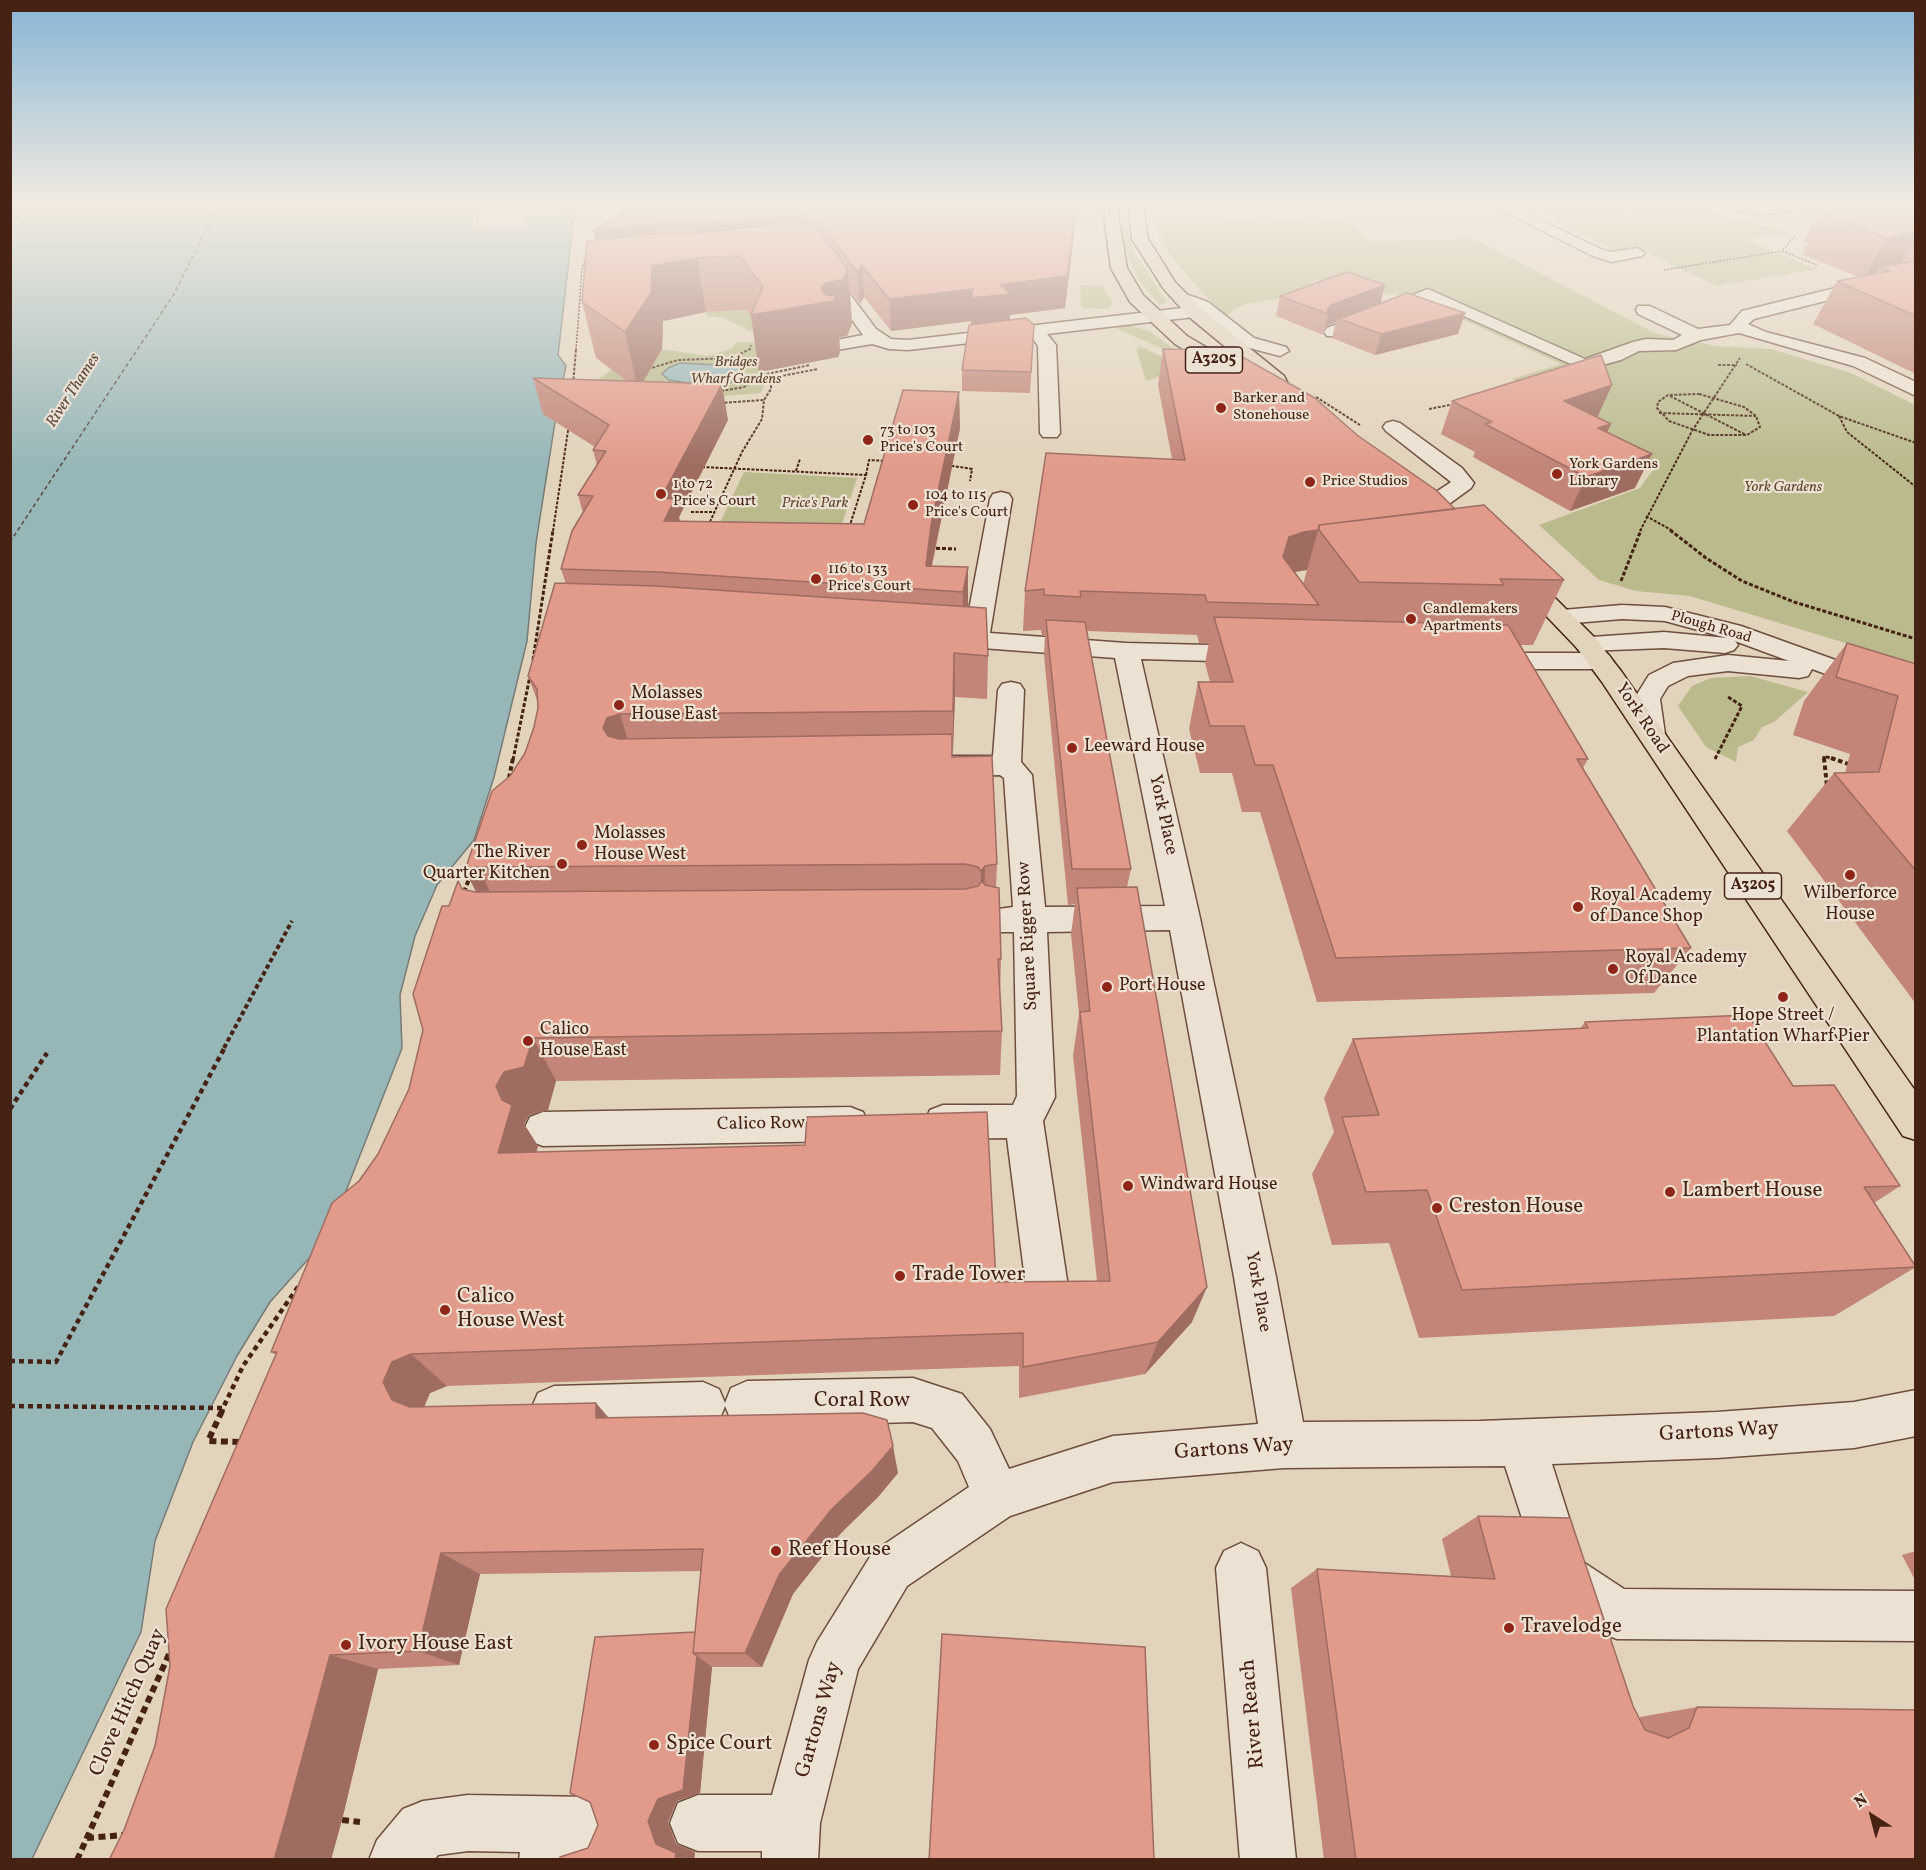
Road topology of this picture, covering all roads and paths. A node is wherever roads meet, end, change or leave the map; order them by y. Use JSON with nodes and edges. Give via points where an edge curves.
{"nodes":[{"id":1,"x":582,"y":293,"type":"edge"},
{"id":2,"x":843,"y":293,"type":"edge"},
{"id":3,"x":1133,"y":293,"type":"edge"},
{"id":4,"x":1177,"y":293,"type":"edge"},
{"id":5,"x":1828,"y":293,"type":"edge"},
{"id":6,"x":1180,"y":297,"type":"junction"},
{"id":7,"x":1644,"y":310,"type":"dead end"},
{"id":8,"x":1194,"y":312,"type":"junction"},
{"id":9,"x":1153,"y":316,"type":"junction"},
{"id":10,"x":1741,"y":323,"type":"junction"},
{"id":11,"x":1034,"y":329,"type":"junction"},
{"id":12,"x":1334,"y":332,"type":"dead end"},
{"id":13,"x":1716,"y":332,"type":"junction"},
{"id":14,"x":1696,"y":335,"type":"junction"},
{"id":15,"x":876,"y":338,"type":"junction"},
{"id":16,"x":752,"y":345,"type":"edge"},
{"id":17,"x":837,"y":345,"type":"dead end"},
{"id":18,"x":1280,"y":351,"type":"dead end"},
{"id":19,"x":1740,"y":361,"type":"junction"},
{"id":20,"x":818,"y":363,"type":"edge"},
{"id":21,"x":1905,"y":363,"type":"dead end"},
{"id":22,"x":1584,"y":365,"type":"junction"},
{"id":23,"x":1872,"y":368,"type":"junction"},
{"id":24,"x":642,"y":370,"type":"edge"},
{"id":25,"x":1562,"y":372,"type":"edge"},
{"id":26,"x":1916,"y":390,"type":"edge"},
{"id":27,"x":572,"y":392,"type":"edge"},
{"id":28,"x":714,"y":392,"type":"edge"},
{"id":29,"x":1283,"y":392,"type":"junction"},
{"id":30,"x":1668,"y":395,"type":"junction"},
{"id":31,"x":1714,"y":396,"type":"junction"},
{"id":32,"x":1307,"y":399,"type":"joint"},
{"id":33,"x":1465,"y":402,"type":"edge"},
{"id":34,"x":716,"y":403,"type":"edge"},
{"id":35,"x":1429,"y":409,"type":"dead end"},
{"id":36,"x":1659,"y":412,"type":"junction"},
{"id":37,"x":570,"y":413,"type":"edge"},
{"id":38,"x":1705,"y":414,"type":"junction"},
{"id":39,"x":1756,"y":416,"type":"junction"},
{"id":40,"x":1839,"y":416,"type":"junction"},
{"id":41,"x":1393,"y":427,"type":"dead end"},
{"id":42,"x":1365,"y":428,"type":"dead end"},
{"id":43,"x":1692,"y":431,"type":"junction"},
{"id":44,"x":1050,"y":433,"type":"dead end"},
{"id":45,"x":1747,"y":435,"type":"junction"},
{"id":46,"x":1916,"y":443,"type":"edge"},
{"id":47,"x":800,"y":459,"type":"dead end"},
{"id":48,"x":892,"y":461,"type":"edge"},
{"id":49,"x":940,"y":462,"type":"edge"},
{"id":50,"x":699,"y":467,"type":"edge"},
{"id":51,"x":736,"y":468,"type":"junction"},
{"id":52,"x":796,"y":471,"type":"junction"},
{"id":53,"x":866,"y":475,"type":"junction"},
{"id":54,"x":970,"y":480,"type":"dead end"},
{"id":55,"x":1916,"y":487,"type":"edge"},
{"id":56,"x":1433,"y":492,"type":"joint"},
{"id":57,"x":1001,"y":499,"type":"dead end"},
{"id":58,"x":691,"y":512,"type":"dead end"},
{"id":59,"x":714,"y":512,"type":"junction"},
{"id":60,"x":1458,"y":515,"type":"edge"},
{"id":61,"x":1646,"y":516,"type":"junction"},
{"id":62,"x":706,"y":530,"type":"edge"},
{"id":63,"x":847,"y":535,"type":"edge"},
{"id":64,"x":920,"y":547,"type":"edge"},
{"id":65,"x":942,"y":548,"type":"dead end"},
{"id":66,"x":1505,"y":561,"type":"edge"},
{"id":67,"x":1618,"y":588,"type":"dead end"},
{"id":68,"x":1562,"y":617,"type":"junction"},
{"id":69,"x":915,"y":635,"type":"edge"},
{"id":70,"x":977,"y":639,"type":"junction"},
{"id":71,"x":1916,"y":639,"type":"edge"},
{"id":72,"x":1126,"y":651,"type":"junction"},
{"id":73,"x":1593,"y":652,"type":"junction"},
{"id":74,"x":1786,"y":652,"type":"junction"},
{"id":75,"x":1280,"y":655,"type":"edge"},
{"id":76,"x":1459,"y":660,"type":"edge"},
{"id":77,"x":1854,"y":676,"type":"junction"},
{"id":78,"x":1011,"y":690,"type":"dead end"},
{"id":79,"x":1722,"y":694,"type":"dead end"},
{"id":80,"x":1916,"y":699,"type":"edge"},
{"id":81,"x":1651,"y":734,"type":"junction"},
{"id":82,"x":1712,"y":765,"type":"dead end"},
{"id":83,"x":926,"y":766,"type":"edge"},
{"id":84,"x":1854,"y":766,"type":"dead end"},
{"id":85,"x":1012,"y":770,"type":"junction"},
{"id":86,"x":521,"y":772,"type":"edge"},
{"id":87,"x":512,"y":773,"type":"junction"},
{"id":88,"x":507,"y":784,"type":"edge"},
{"id":89,"x":1827,"y":792,"type":"dead end"},
{"id":90,"x":472,"y":871,"type":"edge"},
{"id":91,"x":459,"y":903,"type":"edge"},
{"id":92,"x":1184,"y":918,"type":"junction"},
{"id":93,"x":996,"y":920,"type":"edge"},
{"id":94,"x":292,"y":921,"type":"dead end"},
{"id":95,"x":1030,"y":921,"type":"junction"},
{"id":96,"x":47,"y":1053,"type":"dead end"},
{"id":97,"x":10,"y":1109,"type":"edge"},
{"id":98,"x":1030,"y":1109,"type":"junction"},
{"id":99,"x":1916,"y":1124,"type":"edge"},
{"id":100,"x":543,"y":1129,"type":"dead end"},
{"id":101,"x":306,"y":1278,"type":"edge"},
{"id":102,"x":1047,"y":1287,"type":"edge"},
{"id":103,"x":10,"y":1360,"type":"edge"},
{"id":104,"x":747,"y":1404,"type":"dead end"},
{"id":105,"x":703,"y":1405,"type":"dead end"},
{"id":106,"x":10,"y":1406,"type":"edge"},
{"id":107,"x":223,"y":1408,"type":"junction"},
{"id":108,"x":517,"y":1410,"type":"edge"},
{"id":109,"x":1916,"y":1413,"type":"edge"},
{"id":110,"x":1521,"y":1442,"type":"junction"},
{"id":111,"x":252,"y":1443,"type":"edge"},
{"id":112,"x":1284,"y":1445,"type":"junction"},
{"id":113,"x":997,"y":1496,"type":"junction"},
{"id":114,"x":1241,"y":1568,"type":"dead end"},
{"id":115,"x":1566,"y":1580,"type":"junction"},
{"id":116,"x":1916,"y":1616,"type":"edge"},
{"id":117,"x":172,"y":1646,"type":"edge"},
{"id":118,"x":1588,"y":1648,"type":"edge"},
{"id":119,"x":698,"y":1823,"type":"dead end"},
{"id":120,"x":135,"y":1835,"type":"edge"},
{"id":121,"x":564,"y":1836,"type":"edge"},
{"id":122,"x":87,"y":1838,"type":"junction"},
{"id":123,"x":791,"y":1841,"type":"edge"},
{"id":124,"x":77,"y":1860,"type":"edge"},
{"id":125,"x":397,"y":1860,"type":"edge"},
{"id":126,"x":1268,"y":1860,"type":"edge"}],
"edges":[{"from":1,"to":27,"type":"path"},
{"from":2,"to":15,"type":"street"},
{"from":3,"to":9,"type":"highway","number":"A3205"},
{"from":4,"to":6,"type":"highway","number":"A3205"},
{"from":5,"to":10,"type":"street","via":[[1748,315]]},
{"from":6,"to":8,"type":"highway","number":"A3205"},
{"from":6,"to":18,"type":"street","via":[[1202,306],[1248,342]]},
{"from":7,"to":14,"type":"street"},
{"from":8,"to":9,"type":"street"},
{"from":8,"to":29,"type":"highway","number":"A3205","via":[[1277,380]]},
{"from":9,"to":11,"type":"street"},
{"from":9,"to":29,"type":"highway","number":"A3205","via":[[1181,340],[1254,383]]},
{"from":10,"to":13,"type":"street"},
{"from":10,"to":23,"type":"street"},
{"from":11,"to":15,"type":"street","via":[[908,345],[889,344]]},
{"from":11,"to":44,"type":"street","via":[[1047,345]]},
{"from":12,"to":22,"type":"street","via":[[1428,294]]},
{"from":13,"to":14,"type":"street"},
{"from":13,"to":19,"type":"path","via":[[1741,346]]},
{"from":14,"to":22,"type":"street","via":[[1676,345],[1633,347]]},
{"from":15,"to":17,"type":"street"},
{"from":16,"to":24,"type":"path","via":[[750,350],[732,358],[678,360]]},
{"from":19,"to":31,"type":"path"},
{"from":19,"to":40,"type":"path"},
{"from":20,"to":28,"type":"path","via":[[762,375],[744,387]]},
{"from":21,"to":23,"type":"street"},
{"from":22,"to":25,"type":"street"},
{"from":23,"to":26,"type":"street"},
{"from":29,"to":32,"type":"highway","number":"A3205"},
{"from":30,"to":31,"type":"path"},
{"from":30,"to":36,"type":"path","via":[[1658,402]]},
{"from":30,"to":38,"type":"path"},
{"from":31,"to":38,"type":"path"},
{"from":31,"to":39,"type":"path"},
{"from":32,"to":42,"type":"path"},
{"from":33,"to":35,"type":"path"},
{"from":34,"to":51,"type":"path","via":[[764,400],[762,419]]},
{"from":36,"to":38,"type":"path"},
{"from":36,"to":43,"type":"path","via":[[1668,421]]},
{"from":37,"to":87,"type":"path","via":[[541,616]]},
{"from":38,"to":39,"type":"path"},
{"from":38,"to":43,"type":"path"},
{"from":38,"to":45,"type":"path"},
{"from":39,"to":45,"type":"path","via":[[1760,427]]},
{"from":40,"to":46,"type":"path"},
{"from":40,"to":55,"type":"path","via":[[1847,432]]},
{"from":41,"to":56,"type":"street","via":[[1455,472],[1463,483]]},
{"from":43,"to":45,"type":"path"},
{"from":43,"to":61,"type":"path"},
{"from":47,"to":52,"type":"path"},
{"from":48,"to":53,"type":"path","via":[[869,460]]},
{"from":49,"to":54,"type":"path","via":[[972,469]]},
{"from":50,"to":51,"type":"path"},
{"from":51,"to":52,"type":"path"},
{"from":51,"to":59,"type":"path"},
{"from":52,"to":53,"type":"path"},
{"from":53,"to":63,"type":"path"},
{"from":56,"to":60,"type":"highway"},
{"from":57,"to":70,"type":"street"},
{"from":58,"to":59,"type":"path"},
{"from":59,"to":62,"type":"path"},
{"from":61,"to":67,"type":"path"},
{"from":61,"to":71,"type":"path","via":[[1742,581],[1794,602]]},
{"from":64,"to":65,"type":"path"},
{"from":66,"to":68,"type":"highway","name":"York Road","number":"A3205"},
{"from":68,"to":73,"type":"highway","name":"York Road","number":"A3205"},
{"from":68,"to":74,"type":"street","name":"Plough Road","via":[[1622,612],[1665,614],[1732,631]]},
{"from":69,"to":70,"type":"street"},
{"from":70,"to":72,"type":"street"},
{"from":72,"to":75,"type":"street"},
{"from":72,"to":92,"type":"street","name":"York Place"},
{"from":73,"to":74,"type":"street","name":"Plough Road","via":[[1693,641]]},
{"from":73,"to":76,"type":"street"},
{"from":73,"to":81,"type":"highway","name":"York Road","number":"A3205"},
{"from":74,"to":77,"type":"street","name":"Plough Road"},
{"from":77,"to":80,"type":"street","name":"Plough Road"},
{"from":77,"to":81,"type":"street","via":[[1737,664],[1682,669],[1658,681],[1647,699]]},
{"from":78,"to":85,"type":"street","name":"Square Rigger Row"},
{"from":79,"to":82,"type":"path","via":[[1742,706]]},
{"from":81,"to":99,"type":"highway","name":"York Road","number":"A3205"},
{"from":83,"to":85,"type":"street"},
{"from":84,"to":89,"type":"path","via":[[1824,756]]},
{"from":85,"to":95,"type":"street","name":"Square Rigger Row"},
{"from":86,"to":87,"type":"path"},
{"from":87,"to":88,"type":"path"},
{"from":90,"to":91,"type":"path"},
{"from":92,"to":95,"type":"street"},
{"from":92,"to":112,"type":"street","name":"York Place"},
{"from":93,"to":95,"type":"street"},
{"from":94,"to":103,"type":"path","via":[[56,1362]]},
{"from":95,"to":98,"type":"street","name":"Square Rigger Row"},
{"from":96,"to":97,"type":"path"},
{"from":98,"to":100,"type":"street","name":"Calico Row","via":[[895,1123]]},
{"from":98,"to":102,"type":"street","name":"Square Rigger Row"},
{"from":101,"to":107,"type":"path","via":[[249,1357]]},
{"from":104,"to":113,"type":"street","name":"Coral Row","via":[[913,1400],[946,1410],[974,1445]]},
{"from":105,"to":108,"type":"street"},
{"from":106,"to":107,"type":"path"},
{"from":107,"to":111,"type":"path","via":[[208,1441]]},
{"from":109,"to":110,"type":"street","name":"Gartons Way","via":[[1854,1425],[1717,1435]]},
{"from":110,"to":112,"type":"street","name":"Gartons Way"},
{"from":110,"to":115,"type":"street"},
{"from":112,"to":113,"type":"street","name":"Gartons Way","via":[[1113,1459]]},
{"from":113,"to":123,"type":"street","name":"Gartons Way","via":[[890,1569],[835,1660]]},
{"from":114,"to":126,"type":"street","name":"River Reach"},
{"from":115,"to":116,"type":"street","via":[[1617,1614]]},
{"from":115,"to":118,"type":"street"},
{"from":117,"to":122,"type":"path","name":"Clove Hitch Quay"},
{"from":119,"to":123,"type":"street"},
{"from":120,"to":122,"type":"path"},
{"from":121,"to":125,"type":"street","via":[[468,1823],[423,1829]]},
{"from":122,"to":124,"type":"path","name":"Clove Hitch Quay"}]}
